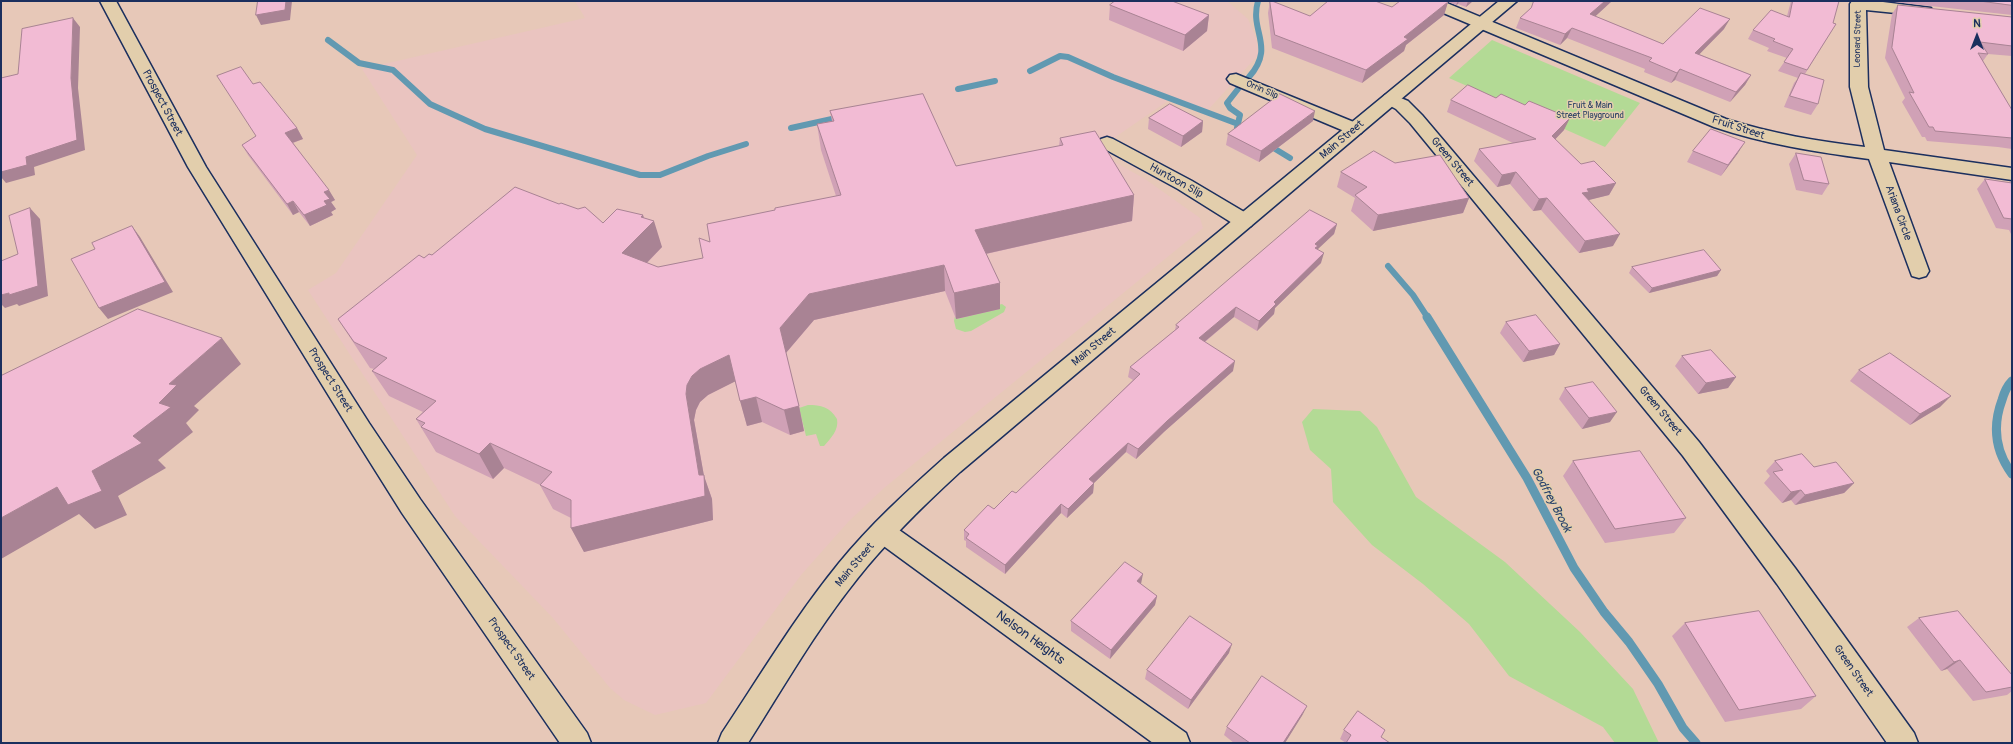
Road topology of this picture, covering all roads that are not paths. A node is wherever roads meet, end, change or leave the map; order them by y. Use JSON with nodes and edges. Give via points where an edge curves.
{"nodes":[{"id":1,"x":1428,"y":1,"type":"edge"},
{"id":2,"x":1509,"y":1,"type":"edge"},
{"id":3,"x":110,"y":2,"type":"edge"},
{"id":4,"x":1943,"y":13,"type":"edge"},
{"id":5,"x":1481,"y":24,"type":"junction"},
{"id":6,"x":1236,"y":80,"type":"dead end"},
{"id":7,"x":1391,"y":99,"type":"junction"},
{"id":8,"x":1355,"y":129,"type":"junction"},
{"id":9,"x":1107,"y":143,"type":"dead end"},
{"id":10,"x":1876,"y":155,"type":"junction"},
{"id":11,"x":2012,"y":174,"type":"edge"},
{"id":12,"x":1244,"y":221,"type":"junction"},
{"id":13,"x":1920,"y":270,"type":"dead end"},
{"id":14,"x":883,"y":532,"type":"junction"},
{"id":15,"x":576,"y":743,"type":"edge"},
{"id":16,"x":732,"y":743,"type":"edge"},
{"id":17,"x":1176,"y":743,"type":"edge"},
{"id":18,"x":1904,"y":743,"type":"edge"}],
"edges":[{"from":1,"to":5,"type":"street","name":"Fruit Street"},
{"from":2,"to":5,"type":"street","name":"Main Street"},
{"from":3,"to":15,"type":"street","name":"Prospect Street","via":[[197,167],[361,429],[411,506]]},
{"from":4,"to":10,"type":"street","name":"Leonard Street","via":[[1858,4],[1858,81]]},
{"from":5,"to":7,"type":"street","name":"Main Street"},
{"from":5,"to":10,"type":"street","name":"Fruit Street","via":[[1743,131],[1790,142]]},
{"from":6,"to":8,"type":"street","name":"Orrin Slip"},
{"from":7,"to":8,"type":"street","name":"Main Street"},
{"from":7,"to":18,"type":"street","name":"Green Street","via":[[1402,105],[1416,119],[1677,431],[1786,576]]},
{"from":8,"to":12,"type":"street","name":"Main Street"},
{"from":9,"to":12,"type":"street","name":"Huntoon Slip","via":[[1185,185]]},
{"from":10,"to":11,"type":"street","name":"Fruit Street"},
{"from":10,"to":13,"type":"street","name":"Ariana Circle"},
{"from":12,"to":14,"type":"street","name":"Main Street","via":[[952,465]]},
{"from":14,"to":16,"type":"street","name":"Main Street","via":[[848,571],[822,607]]},
{"from":14,"to":17,"type":"street","name":"Nelson Heights"}]}
